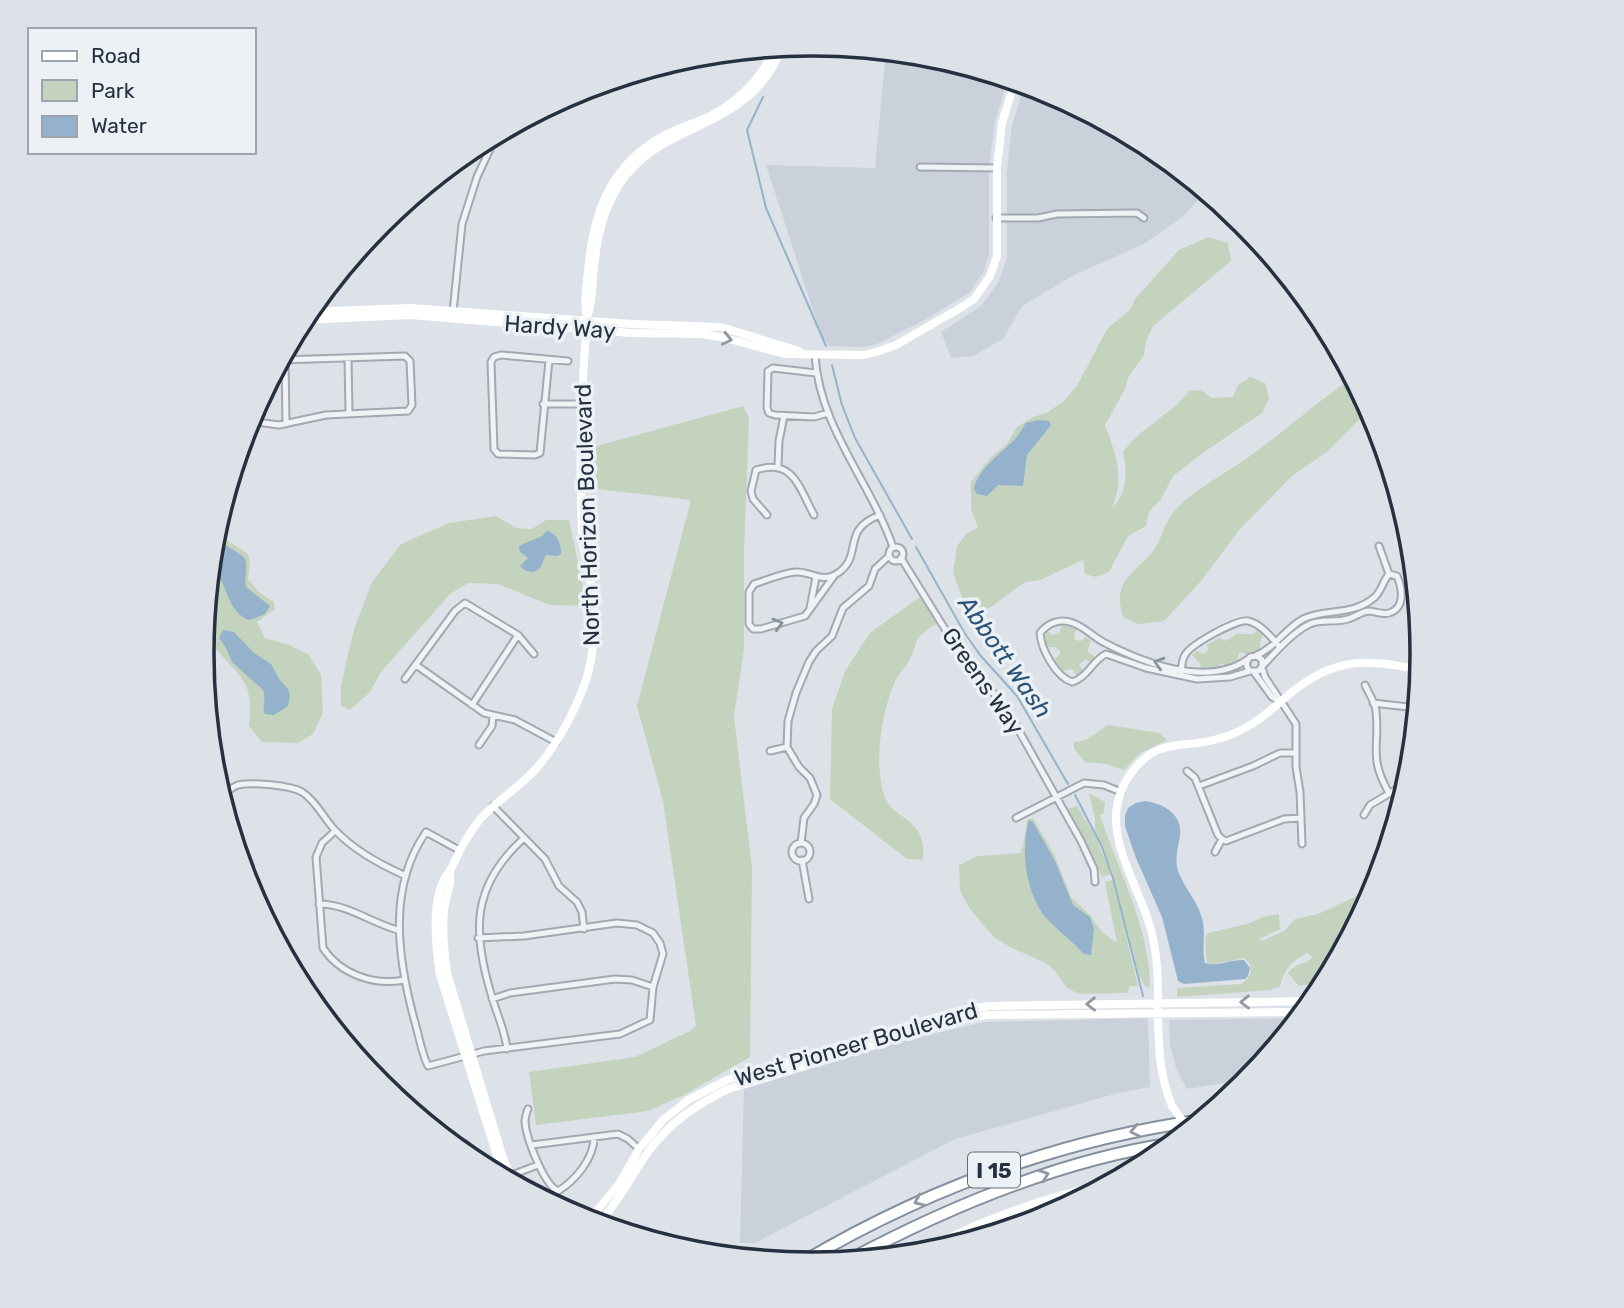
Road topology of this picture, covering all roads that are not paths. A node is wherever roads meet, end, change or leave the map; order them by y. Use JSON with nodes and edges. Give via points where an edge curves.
{"nodes":[{"id":1,"x":769,"y":57,"type":"edge"},
{"id":2,"x":777,"y":57,"type":"edge"},
{"id":3,"x":1012,"y":91,"type":"edge"},
{"id":4,"x":489,"y":151,"type":"edge"},
{"id":5,"x":920,"y":167,"type":"dead end"},
{"id":6,"x":996,"y":168,"type":"junction"},
{"id":7,"x":996,"y":218,"type":"junction"},
{"id":8,"x":1144,"y":218,"type":"dead end"},
{"id":9,"x":323,"y":311,"type":"edge"},
{"id":10,"x":453,"y":314,"type":"junction"},
{"id":11,"x":317,"y":319,"type":"edge"},
{"id":12,"x":586,"y":325,"type":"junction"},
{"id":13,"x":815,"y":355,"type":"junction"},
{"id":14,"x":348,"y":358,"type":"junction"},
{"id":15,"x":292,"y":360,"type":"edge"},
{"id":16,"x":548,"y":360,"type":"junction"},
{"id":17,"x":568,"y":361,"type":"dead end"},
{"id":18,"x":816,"y":373,"type":"junction"},
{"id":19,"x":284,"y":375,"type":"edge"},
{"id":20,"x":543,"y":404,"type":"junction"},
{"id":21,"x":581,"y":404,"type":"junction"},
{"id":22,"x":349,"y":413,"type":"junction"},
{"id":23,"x":828,"y":413,"type":"junction"},
{"id":24,"x":784,"y":415,"type":"junction"},
{"id":25,"x":261,"y":422,"type":"edge"},
{"id":26,"x":286,"y":424,"type":"junction"},
{"id":27,"x":778,"y":466,"type":"junction"},
{"id":28,"x":767,"y":515,"type":"dead end"},
{"id":29,"x":814,"y":515,"type":"dead end"},
{"id":30,"x":880,"y":515,"type":"junction"},
{"id":31,"x":1379,"y":546,"type":"dead end"},
{"id":32,"x":893,"y":547,"type":"junction"},
{"id":33,"x":889,"y":556,"type":"junction"},
{"id":34,"x":901,"y":558,"type":"junction"},
{"id":35,"x":1389,"y":574,"type":"junction"},
{"id":36,"x":816,"y":576,"type":"junction"},
{"id":37,"x":834,"y":576,"type":"junction"},
{"id":38,"x":809,"y":613,"type":"junction"},
{"id":39,"x":519,"y":635,"type":"junction"},
{"id":40,"x":1101,"y":642,"type":"junction"},
{"id":41,"x":1278,"y":645,"type":"junction"},
{"id":42,"x":534,"y":654,"type":"dead end"},
{"id":43,"x":1101,"y":656,"type":"junction"},
{"id":44,"x":1255,"y":656,"type":"junction"},
{"id":45,"x":1248,"y":659,"type":"junction"},
{"id":46,"x":416,"y":665,"type":"junction"},
{"id":47,"x":1262,"y":666,"type":"junction"},
{"id":48,"x":1410,"y":668,"type":"edge"},
{"id":49,"x":1252,"y":671,"type":"junction"},
{"id":50,"x":1181,"y":673,"type":"junction"},
{"id":51,"x":405,"y":679,"type":"dead end"},
{"id":52,"x":1366,"y":685,"type":"dead end"},
{"id":53,"x":1281,"y":702,"type":"junction"},
{"id":54,"x":1373,"y":703,"type":"junction"},
{"id":55,"x":472,"y":705,"type":"junction"},
{"id":56,"x":1408,"y":707,"type":"edge"},
{"id":57,"x":493,"y":715,"type":"junction"},
{"id":58,"x":556,"y":742,"type":"junction"},
{"id":59,"x":479,"y":745,"type":"dead end"},
{"id":60,"x":788,"y":747,"type":"junction"},
{"id":61,"x":770,"y":751,"type":"dead end"},
{"id":62,"x":1296,"y":753,"type":"junction"},
{"id":63,"x":1187,"y":771,"type":"dead end"},
{"id":64,"x":1199,"y":786,"type":"junction"},
{"id":65,"x":229,"y":789,"type":"edge"},
{"id":66,"x":1394,"y":790,"type":"edge"},
{"id":67,"x":1121,"y":792,"type":"junction"},
{"id":68,"x":1389,"y":793,"type":"junction"},
{"id":69,"x":1058,"y":797,"type":"junction"},
{"id":70,"x":494,"y":806,"type":"junction"},
{"id":71,"x":1364,"y":815,"type":"dead end"},
{"id":72,"x":1016,"y":818,"type":"dead end"},
{"id":73,"x":1301,"y":818,"type":"junction"},
{"id":74,"x":335,"y":831,"type":"junction"},
{"id":75,"x":524,"y":838,"type":"junction"},
{"id":76,"x":1222,"y":839,"type":"junction"},
{"id":77,"x":801,"y":843,"type":"junction"},
{"id":78,"x":1302,"y":844,"type":"dead end"},
{"id":79,"x":460,"y":850,"type":"junction"},
{"id":80,"x":1215,"y":852,"type":"dead end"},
{"id":81,"x":802,"y":860,"type":"junction"},
{"id":82,"x":406,"y":876,"type":"junction"},
{"id":83,"x":1095,"y":882,"type":"dead end"},
{"id":84,"x":809,"y":899,"type":"dead end"},
{"id":85,"x":319,"y":904,"type":"junction"},
{"id":86,"x":584,"y":929,"type":"junction"},
{"id":87,"x":398,"y":930,"type":"junction"},
{"id":88,"x":478,"y":937,"type":"junction"},
{"id":89,"x":404,"y":980,"type":"junction"},
{"id":90,"x":653,"y":987,"type":"junction"},
{"id":91,"x":492,"y":999,"type":"junction"},
{"id":92,"x":1298,"y":1001,"type":"edge"},
{"id":93,"x":1159,"y":1003,"type":"junction"},
{"id":94,"x":1290,"y":1012,"type":"edge"},
{"id":95,"x":1160,"y":1013,"type":"junction"},
{"id":96,"x":507,"y":1049,"type":"junction"},
{"id":97,"x":468,"y":1055,"type":"junction"},
{"id":98,"x":528,"y":1109,"type":"dead end"},
{"id":99,"x":1183,"y":1122,"type":"edge"},
{"id":100,"x":1181,"y":1124,"type":"edge"},
{"id":101,"x":594,"y":1137,"type":"junction"},
{"id":102,"x":532,"y":1145,"type":"junction"},
{"id":103,"x":639,"y":1149,"type":"junction"},
{"id":104,"x":1147,"y":1149,"type":"edge"},
{"id":105,"x":538,"y":1165,"type":"junction"},
{"id":106,"x":503,"y":1166,"type":"edge"},
{"id":107,"x":517,"y":1174,"type":"edge"},
{"id":108,"x":1056,"y":1199,"type":"edge"},
{"id":109,"x":1023,"y":1209,"type":"junction"},
{"id":110,"x":596,"y":1211,"type":"edge"},
{"id":111,"x":1024,"y":1212,"type":"edge"},
{"id":112,"x":605,"y":1214,"type":"edge"},
{"id":113,"x":956,"y":1235,"type":"edge"},
{"id":114,"x":869,"y":1249,"type":"edge"},
{"id":115,"x":821,"y":1252,"type":"edge"}],
"edges":[{"from":1,"to":12,"type":"main road","name":"North Horizon Boulevard","via":[[736,99],[712,116],[665,135],[637,154],[615,179],[599,208],[590,239]]},
{"from":2,"to":12,"type":"main road","name":"North Horizon Boulevard","via":[[766,78],[740,105],[667,141],[641,159],[621,183],[597,238]]},
{"from":3,"to":6,"type":"main road","name":"Hardy Way"},
{"from":4,"to":10,"type":"street","via":[[462,224]]},
{"from":5,"to":6,"type":"street"},
{"from":6,"to":7,"type":"main road","name":"Hardy Way"},
{"from":7,"to":8,"type":"street","via":[[1137,213]]},
{"from":7,"to":13,"type":"main road","name":"Hardy Way","via":[[997,256],[974,299],[879,351]]},
{"from":9,"to":10,"type":"main road","name":"Hardy Way","via":[[410,308]]},
{"from":10,"to":11,"type":"main road","name":"Hardy Way"},
{"from":10,"to":12,"type":"main road","name":"Hardy Way"},
{"from":12,"to":13,"type":"main road","name":"Hardy Way","via":[[721,327]]},
{"from":12,"to":21,"type":"main road","name":"North Horizon Boulevard"},
{"from":13,"to":18,"type":"street"},
{"from":14,"to":15,"type":"street"},
{"from":14,"to":22,"type":"street"},
{"from":14,"to":22,"type":"street","via":[[405,356],[410,360],[412,405],[408,411]]},
{"from":16,"to":17,"type":"street"},
{"from":16,"to":20,"type":"street"},
{"from":16,"to":20,"type":"street","via":[[494,356],[494,449],[498,454],[540,453]]},
{"from":18,"to":23,"type":"street"},
{"from":18,"to":24,"type":"street","via":[[768,371],[766,408],[769,413]]},
{"from":19,"to":26,"type":"street"},
{"from":20,"to":21,"type":"street"},
{"from":21,"to":58,"type":"main road","name":"North Horizon Boulevard","via":[[582,532],[592,591],[593,646],[576,706]]},
{"from":22,"to":26,"type":"street"},
{"from":23,"to":24,"type":"street"},
{"from":23,"to":30,"type":"street"},
{"from":24,"to":27,"type":"street"},
{"from":25,"to":26,"type":"street"},
{"from":27,"to":28,"type":"street","via":[[756,470],[753,475],[753,499]]},
{"from":27,"to":29,"type":"street","via":[[789,471]]},
{"from":30,"to":32,"type":"street"},
{"from":30,"to":37,"type":"street","via":[[860,526],[848,562]]},
{"from":31,"to":35,"type":"street"},
{"from":32,"to":33,"type":"street"},
{"from":32,"to":34,"type":"street","via":[[902,550]]},
{"from":33,"to":34,"type":"street"},
{"from":33,"to":60,"type":"street","via":[[879,564],[869,586],[843,608],[832,636],[809,662],[788,721]]},
{"from":34,"to":69,"type":"street","name":"Greens Way","via":[[966,663],[1005,706]]},
{"from":35,"to":41,"type":"street","via":[[1369,601],[1347,611],[1306,617]]},
{"from":35,"to":41,"type":"street","via":[[1397,576],[1403,595],[1392,613],[1370,611],[1308,625]]},
{"from":36,"to":37,"type":"street"},
{"from":36,"to":38,"type":"street"},
{"from":36,"to":38,"type":"street","one_way":true,"via":[[797,571],[750,588],[749,624],[753,629]]},
{"from":37,"to":38,"type":"street"},
{"from":39,"to":42,"type":"street"},
{"from":39,"to":46,"type":"street","via":[[465,603]]},
{"from":39,"to":55,"type":"street"},
{"from":40,"to":43,"type":"street"},
{"from":40,"to":43,"type":"street","via":[[1074,623],[1046,625],[1040,633],[1040,642],[1067,681],[1078,681]]},
{"from":50,"to":40,"type":"street","one_way":true},
{"from":41,"to":44,"type":"street"},
{"from":41,"to":47,"type":"street"},
{"from":41,"to":50,"type":"street","via":[[1260,626],[1239,621],[1191,647]]},
{"from":43,"to":50,"type":"street","via":[[1111,654],[1146,668]]},
{"from":44,"to":45,"type":"street"},
{"from":44,"to":47,"type":"street"},
{"from":45,"to":49,"type":"street"},
{"from":45,"to":50,"type":"street","via":[[1220,671]]},
{"from":46,"to":51,"type":"street"},
{"from":46,"to":55,"type":"street"},
{"from":47,"to":49,"type":"street"},
{"from":47,"to":53,"type":"street"},
{"from":48,"to":53,"type":"main road","via":[[1373,661],[1346,664],[1315,676]]},
{"from":49,"to":50,"type":"street","via":[[1213,679]]},
{"from":49,"to":53,"type":"street"},
{"from":52,"to":54,"type":"street"},
{"from":53,"to":62,"type":"street","via":[[1296,724]]},
{"from":53,"to":67,"type":"main road","via":[[1221,738],[1181,743],[1153,753],[1130,774]]},
{"from":54,"to":56,"type":"street"},
{"from":54,"to":68,"type":"street","via":[[1375,758]]},
{"from":55,"to":57,"type":"street"},
{"from":57,"to":58,"type":"street","via":[[515,720]]},
{"from":57,"to":59,"type":"street","via":[[492,726]]},
{"from":58,"to":70,"type":"main road","name":"North Horizon Boulevard","via":[[533,771]]},
{"from":60,"to":61,"type":"street"},
{"from":60,"to":77,"type":"street","via":[[817,795],[804,818]]},
{"from":62,"to":64,"type":"street","via":[[1280,753]]},
{"from":62,"to":73,"type":"street"},
{"from":63,"to":64,"type":"street"},
{"from":64,"to":76,"type":"street"},
{"from":65,"to":74,"type":"street","via":[[240,785],[301,792]]},
{"from":66,"to":68,"type":"street"},
{"from":67,"to":69,"type":"street","via":[[1093,783]]},
{"from":67,"to":93,"type":"main road","via":[[1118,838],[1150,925]]},
{"from":68,"to":71,"type":"street","via":[[1370,805]]},
{"from":69,"to":72,"type":"street"},
{"from":69,"to":83,"type":"street","name":"Greens Way","via":[[1094,869]]},
{"from":70,"to":75,"type":"street"},
{"from":70,"to":79,"type":"main road","name":"North Horizon Boulevard"},
{"from":73,"to":76,"type":"street"},
{"from":73,"to":78,"type":"street"},
{"from":74,"to":82,"type":"street","via":[[360,851]]},
{"from":74,"to":85,"type":"street","via":[[322,843],[317,858]]},
{"from":75,"to":86,"type":"street","via":[[545,859],[559,886],[577,902]]},
{"from":75,"to":88,"type":"street","via":[[499,863],[488,883]]},
{"from":76,"to":80,"type":"street"},
{"from":77,"to":81,"type":"street","via":[[810,852]]},
{"from":77,"to":81,"type":"street","via":[[792,853]]},
{"from":79,"to":82,"type":"street","via":[[426,832]]},
{"from":79,"to":97,"type":"main road","name":"North Horizon Boulevard","via":[[443,880],[435,944],[440,975]]},
{"from":81,"to":84,"type":"street"},
{"from":82,"to":87,"type":"street"},
{"from":85,"to":87,"type":"street","via":[[348,909]]},
{"from":85,"to":89,"type":"street","via":[[323,948],[331,961],[377,982]]},
{"from":86,"to":88,"type":"street"},
{"from":86,"to":90,"type":"street","via":[[617,923],[653,933],[663,954]]},
{"from":87,"to":89,"type":"street"},
{"from":88,"to":91,"type":"street"},
{"from":89,"to":97,"type":"street","via":[[428,1066]]},
{"from":90,"to":91,"type":"street","via":[[615,979]]},
{"from":90,"to":96,"type":"street","via":[[650,1020],[620,1034]]},
{"from":91,"to":96,"type":"street","via":[[505,1030]]},
{"from":92,"to":93,"type":"main road","name":"West Pioneer Boulevard","one_way":true},
{"from":93,"to":95,"type":"main road"},
{"from":93,"to":103,"type":"main road","name":"West Pioneer Boulevard","one_way":true,"via":[[961,1010],[727,1080],[688,1100],[663,1120]]},
{"from":94,"to":95,"type":"main road","name":"West Pioneer Boulevard"},
{"from":95,"to":99,"type":"main road","bridge":true,"via":[[1164,1085]]},
{"from":95,"to":112,"type":"main road","name":"West Pioneer Boulevard","via":[[962,1019],[729,1088],[671,1125]]},
{"from":96,"to":97,"type":"street"},
{"from":97,"to":106,"type":"main road","name":"North Horizon Boulevard"},
{"from":98,"to":102,"type":"street","via":[[525,1120]]},
{"from":100,"to":115,"type":"highway","number":"I 15","one_way":true,"via":[[1107,1137],[998,1169],[890,1214]]},
{"from":101,"to":102,"type":"street"},
{"from":101,"to":103,"type":"street","via":[[618,1134]]},
{"from":101,"to":105,"type":"street","via":[[592,1154],[558,1191],[551,1188]]},
{"from":102,"to":105,"type":"street"},
{"from":103,"to":110,"type":"main road","name":"West Pioneer Boulevard"},
{"from":114,"to":104,"type":"highway","number":"I 15","one_way":true,"via":[[1005,1188]]},
{"from":105,"to":107,"type":"street"},
{"from":108,"to":109,"type":"main road"},
{"from":109,"to":111,"type":"street"},
{"from":109,"to":113,"type":"main road"}]}
